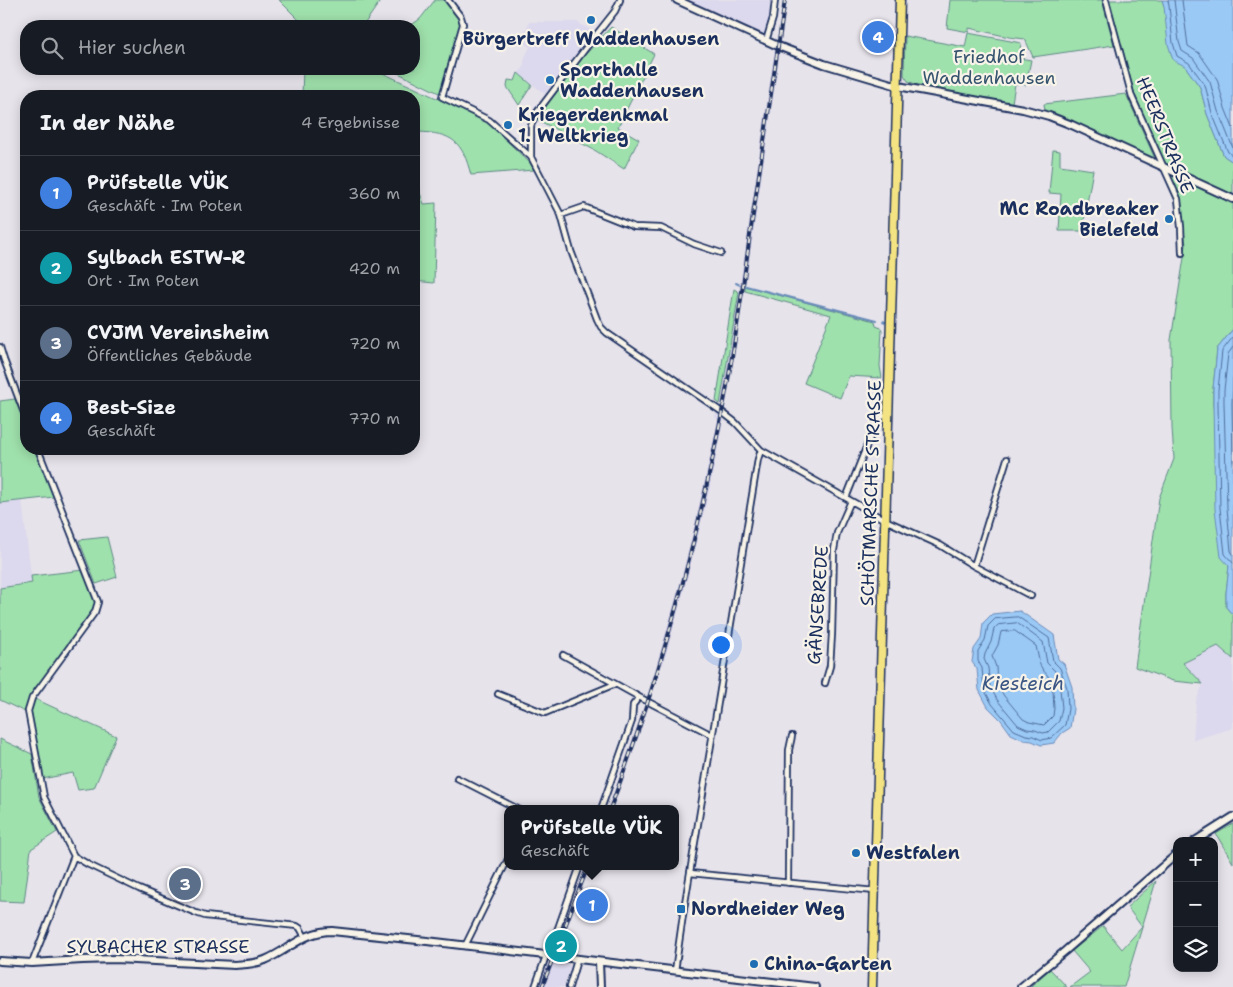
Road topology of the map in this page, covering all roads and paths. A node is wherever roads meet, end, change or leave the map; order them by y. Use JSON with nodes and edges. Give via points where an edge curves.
{"nodes":[{"id":1,"x":448,"y":0,"type":"edge"},
{"id":2,"x":620,"y":0,"type":"edge"},
{"id":3,"x":676,"y":0,"type":"edge"},
{"id":4,"x":775,"y":0,"type":"edge"},
{"id":5,"x":900,"y":0,"type":"edge"},
{"id":6,"x":1106,"y":0,"type":"edge"},
{"id":7,"x":766,"y":41,"type":"junction"},
{"id":8,"x":898,"y":86,"type":"junction"},
{"id":9,"x":531,"y":157,"type":"junction"},
{"id":10,"x":1163,"y":167,"type":"junction"},
{"id":11,"x":1233,"y":199,"type":"edge"},
{"id":12,"x":561,"y":215,"type":"junction"},
{"id":13,"x":720,"y":253,"type":"dead end"},
{"id":14,"x":1182,"y":253,"type":"dead end"},
{"id":15,"x":0,"y":347,"type":"edge"},
{"id":16,"x":20,"y":402,"type":"edge"},
{"id":17,"x":883,"y":416,"type":"dead end"},
{"id":18,"x":761,"y":450,"type":"junction"},
{"id":19,"x":40,"y":455,"type":"edge"},
{"id":20,"x":1007,"y":459,"type":"dead end"},
{"id":21,"x":846,"y":498,"type":"junction"},
{"id":22,"x":851,"y":501,"type":"junction"},
{"id":23,"x":885,"y":520,"type":"junction"},
{"id":24,"x":974,"y":566,"type":"junction"},
{"id":25,"x":1031,"y":596,"type":"dead end"},
{"id":26,"x":563,"y":655,"type":"dead end"},
{"id":27,"x":825,"y":683,"type":"dead end"},
{"id":28,"x":615,"y":684,"type":"junction"},
{"id":29,"x":498,"y":694,"type":"dead end"},
{"id":30,"x":640,"y":698,"type":"junction"},
{"id":31,"x":712,"y":735,"type":"junction"},
{"id":32,"x":792,"y":736,"type":"dead end"},
{"id":33,"x":457,"y":778,"type":"dead end"},
{"id":34,"x":510,"y":805,"type":"edge"},
{"id":35,"x":602,"y":805,"type":"edge"},
{"id":36,"x":1233,"y":817,"type":"edge"},
{"id":37,"x":1201,"y":837,"type":"edge"},
{"id":38,"x":74,"y":856,"type":"junction"},
{"id":39,"x":1173,"y":857,"type":"edge"},
{"id":40,"x":504,"y":867,"type":"edge"},
{"id":41,"x":579,"y":870,"type":"edge"},
{"id":42,"x":690,"y":873,"type":"junction"},
{"id":43,"x":788,"y":883,"type":"junction"},
{"id":44,"x":875,"y":891,"type":"junction"},
{"id":45,"x":305,"y":937,"type":"junction"},
{"id":46,"x":465,"y":946,"type":"junction"},
{"id":47,"x":546,"y":956,"type":"junction"},
{"id":48,"x":577,"y":960,"type":"junction"},
{"id":49,"x":0,"y":961,"type":"edge"},
{"id":50,"x":599,"y":962,"type":"junction"},
{"id":51,"x":32,"y":963,"type":"junction"},
{"id":52,"x":675,"y":971,"type":"junction"},
{"id":53,"x":535,"y":987,"type":"edge"},
{"id":54,"x":569,"y":987,"type":"edge"},
{"id":55,"x":600,"y":987,"type":"edge"},
{"id":56,"x":815,"y":987,"type":"edge"},
{"id":57,"x":872,"y":987,"type":"edge"},
{"id":58,"x":1021,"y":987,"type":"edge"}],
"edges":[{"from":1,"to":9,"type":"street","via":[[463,24],[442,96],[489,120]]},
{"from":2,"to":9,"type":"street","via":[[615,11],[535,115],[531,126]]},
{"from":3,"to":7,"type":"main road"},
{"from":4,"to":7,"type":"street"},
{"from":5,"to":8,"type":"main road","name":"SCHÖTMARSCHE STRASSE"},
{"from":6,"to":10,"type":"street","name":"HEERSTRASSE","via":[[1132,97]]},
{"from":7,"to":8,"type":"main road","via":[[824,64]]},
{"from":8,"to":10,"type":"main road","via":[[1049,116]]},
{"from":8,"to":23,"type":"main road","name":"SCHÖTMARSCHE STRASSE"},
{"from":9,"to":12,"type":"street"},
{"from":10,"to":11,"type":"main road"},
{"from":10,"to":14,"type":"street","name":"HEERSTRASSE","via":[[1178,199]]},
{"from":12,"to":13,"type":"street","via":[[584,207],[634,227],[660,228]]},
{"from":12,"to":18,"type":"street","via":[[571,251],[601,327],[729,417]]},
{"from":15,"to":16,"type":"street"},
{"from":17,"to":21,"type":"street","via":[[875,425]]},
{"from":18,"to":21,"type":"street"},
{"from":18,"to":31,"type":"street"},
{"from":19,"to":38,"type":"street","via":[[98,602],[95,612],[32,698],[28,711],[44,797]]},
{"from":20,"to":24,"type":"street"},
{"from":21,"to":22,"type":"street"},
{"from":22,"to":23,"type":"street"},
{"from":22,"to":27,"type":"street","name":"GÄNSEBREDE","via":[[837,532],[834,550],[830,666]]},
{"from":23,"to":24,"type":"street","via":[[940,545]]},
{"from":23,"to":44,"type":"main road","name":"SCHÖTMARSCHE STRASSE"},
{"from":24,"to":25,"type":"street"},
{"from":26,"to":28,"type":"street"},
{"from":28,"to":29,"type":"street","via":[[544,713]]},
{"from":28,"to":30,"type":"street"},
{"from":30,"to":31,"type":"street"},
{"from":30,"to":35,"type":"street","via":[[634,705],[632,721]]},
{"from":31,"to":42,"type":"street"},
{"from":32,"to":43,"type":"street","via":[[789,750]]},
{"from":33,"to":34,"type":"street"},
{"from":36,"to":37,"type":"main road"},
{"from":38,"to":45,"type":"street","via":[[196,913],[297,926]]},
{"from":38,"to":51,"type":"street"},
{"from":39,"to":58,"type":"main road"},
{"from":40,"to":46,"type":"street"},
{"from":41,"to":47,"type":"street"},
{"from":42,"to":43,"type":"street"},
{"from":42,"to":52,"type":"street"},
{"from":43,"to":44,"type":"street"},
{"from":44,"to":57,"type":"main road","name":"SCHÖTMARSCHE STRASSE"},
{"from":45,"to":46,"type":"main road","name":"SYLBACHER STRASSE","via":[[332,931]]},
{"from":45,"to":51,"type":"main road","name":"SYLBACHER STRASSE","via":[[268,959],[248,964],[115,959]]},
{"from":46,"to":47,"type":"main road","name":"SYLBACHER STRASSE"},
{"from":47,"to":48,"type":"main road","name":"SYLBACHER STRASSE"},
{"from":47,"to":53,"type":"street"},
{"from":48,"to":50,"type":"main road","name":"SYLBACHER STRASSE"},
{"from":48,"to":54,"type":"street"},
{"from":49,"to":51,"type":"main road","name":"SYLBACHER STRASSE"},
{"from":50,"to":52,"type":"main road","name":"SYLBACHER STRASSE"},
{"from":50,"to":55,"type":"main road"},
{"from":52,"to":56,"type":"main road","name":"SYLBACHER STRASSE"}]}
